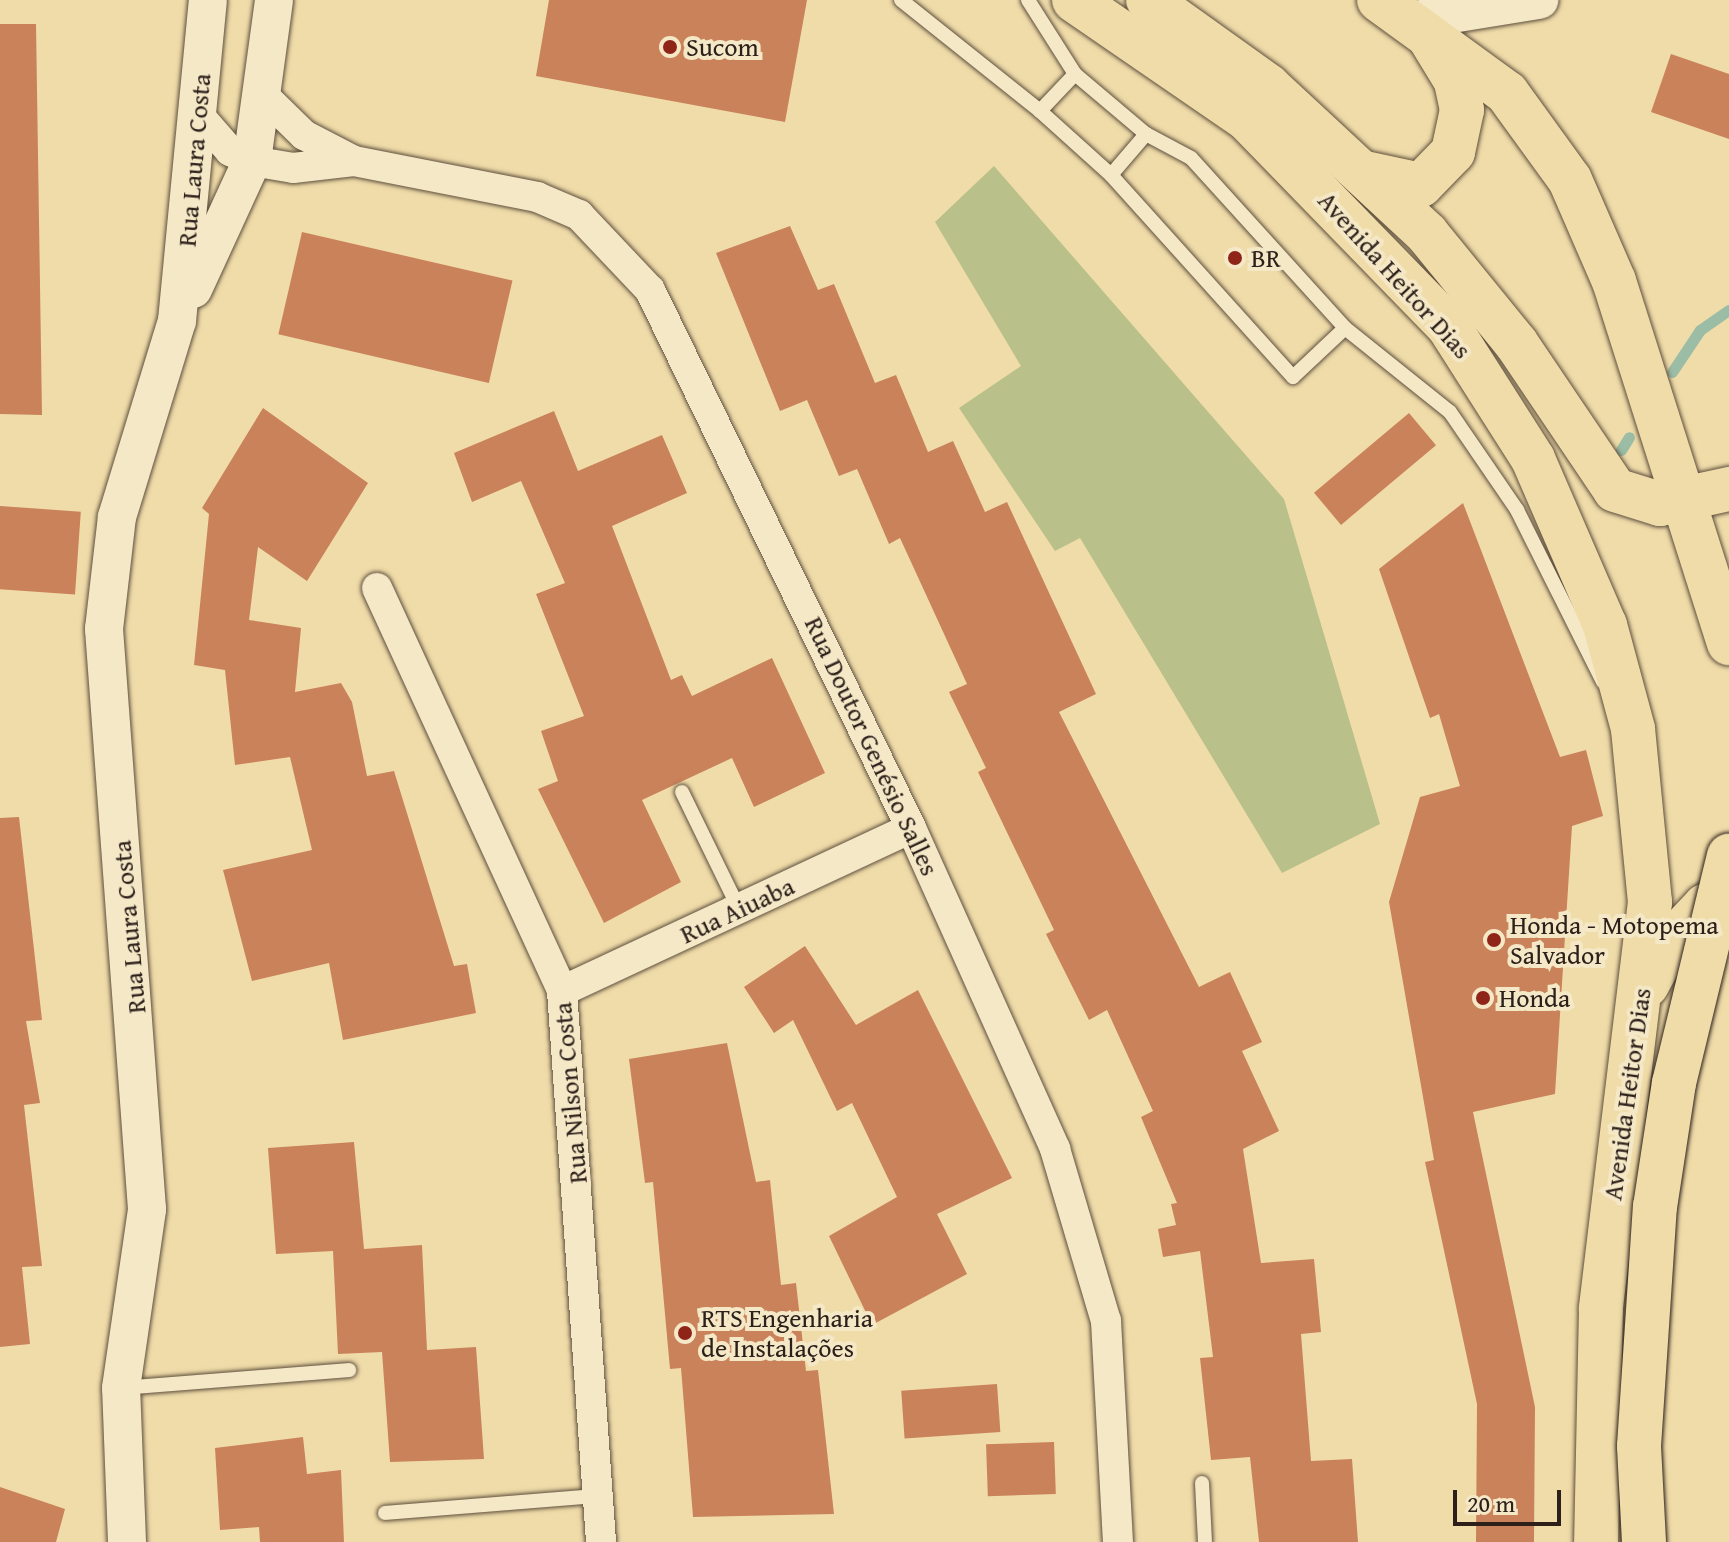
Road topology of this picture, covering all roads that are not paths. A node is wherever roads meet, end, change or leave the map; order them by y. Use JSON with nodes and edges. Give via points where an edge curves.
{"nodes":[{"id":1,"x":208,"y":0,"type":"edge"},
{"id":2,"x":274,"y":0,"type":"edge"},
{"id":3,"x":901,"y":0,"type":"edge"},
{"id":4,"x":1028,"y":0,"type":"edge"},
{"id":5,"x":1074,"y":0,"type":"edge"},
{"id":6,"x":1148,"y":0,"type":"edge"},
{"id":7,"x":1539,"y":0,"type":"edge"},
{"id":8,"x":1397,"y":10,"type":"edge"},
{"id":9,"x":1075,"y":74,"type":"junction"},
{"id":10,"x":261,"y":93,"type":"junction"},
{"id":11,"x":1040,"y":111,"type":"junction"},
{"id":12,"x":197,"y":113,"type":"junction"},
{"id":13,"x":1146,"y":134,"type":"junction"},
{"id":14,"x":252,"y":161,"type":"junction"},
{"id":15,"x":354,"y":161,"type":"junction"},
{"id":16,"x":1365,"y":173,"type":"junction"},
{"id":17,"x":1111,"y":175,"type":"junction"},
{"id":18,"x":177,"y":321,"type":"junction"},
{"id":19,"x":1345,"y":328,"type":"junction"},
{"id":20,"x":1729,"y":489,"type":"edge"},
{"id":21,"x":1679,"y":502,"type":"junction"},
{"id":22,"x":377,"y":588,"type":"dead end"},
{"id":23,"x":1729,"y":643,"type":"edge"},
{"id":24,"x":1633,"y":729,"type":"junction"},
{"id":25,"x":682,"y":792,"type":"dead end"},
{"id":26,"x":911,"y":828,"type":"junction"},
{"id":27,"x":1729,"y":856,"type":"edge"},
{"id":28,"x":1729,"y":894,"type":"edge"},
{"id":29,"x":739,"y":909,"type":"junction"},
{"id":30,"x":562,"y":991,"type":"junction"},
{"id":31,"x":1642,"y":994,"type":"junction"},
{"id":32,"x":349,"y":1370,"type":"dead end"},
{"id":33,"x":121,"y":1388,"type":"junction"},
{"id":34,"x":1202,"y":1483,"type":"dead end"},
{"id":35,"x":598,"y":1496,"type":"junction"},
{"id":36,"x":385,"y":1513,"type":"dead end"},
{"id":37,"x":127,"y":1542,"type":"edge"},
{"id":38,"x":601,"y":1542,"type":"edge"},
{"id":39,"x":1118,"y":1542,"type":"edge"},
{"id":40,"x":1205,"y":1542,"type":"edge"},
{"id":41,"x":1596,"y":1542,"type":"edge"},
{"id":42,"x":1644,"y":1542,"type":"edge"}],
"edges":[{"from":1,"to":12,"type":"street","name":"Rua Laura Costa"},
{"from":2,"to":10,"type":"street","name":"Rua Laura Costa"},
{"from":3,"to":11,"type":"lane"},
{"from":4,"to":9,"type":"lane"},
{"from":5,"to":24,"type":"main road","name":"Avenida Heitor Dias","via":[[1246,118],[1449,327],[1495,392],[1573,542]]},
{"from":6,"to":16,"type":"main road","via":[[1268,86]]},
{"from":7,"to":8,"type":"street"},
{"from":8,"to":16,"type":"main road","via":[[1456,81],[1462,110],[1453,152],[1421,185],[1403,187]]},
{"from":8,"to":21,"type":"main road","via":[[1507,93],[1570,180],[1614,281]]},
{"from":9,"to":11,"type":"lane"},
{"from":9,"to":13,"type":"lane"},
{"from":10,"to":14,"type":"street","name":"Rua Laura Costa"},
{"from":10,"to":15,"type":"street","name":"Rua Doutor Genésio Salles","via":[[304,135]]},
{"from":11,"to":17,"type":"lane"},
{"from":12,"to":14,"type":"street","name":"Rua Doutor Genésio Salles","via":[[230,151]]},
{"from":12,"to":18,"type":"street","name":"Rua Laura Costa"},
{"from":13,"to":17,"type":"lane"},
{"from":13,"to":19,"type":"lane","via":[[1191,158]]},
{"from":14,"to":15,"type":"street","name":"Rua Doutor Genésio Salles","via":[[293,168]]},
{"from":14,"to":18,"type":"street","name":"Rua Laura Costa"},
{"from":15,"to":26,"type":"street","name":"Rua Doutor Genésio Salles","via":[[537,197],[579,215],[614,246],[683,346]]},
{"from":16,"to":21,"type":"main road","via":[[1471,282],[1615,490]]},
{"from":17,"to":19,"type":"lane","via":[[1293,377]]},
{"from":18,"to":33,"type":"street","name":"Rua Laura Costa","via":[[117,517],[104,629],[147,1209]]},
{"from":19,"to":24,"type":"lane","via":[[1411,375],[1483,455],[1590,663]]},
{"from":20,"to":21,"type":"main road"},
{"from":21,"to":23,"type":"main road"},
{"from":22,"to":30,"type":"street","name":"Rua Nilson Costa"},
{"from":24,"to":31,"type":"main road","name":"Avenida Heitor Dias","via":[[1649,888]]},
{"from":25,"to":29,"type":"lane"},
{"from":26,"to":29,"type":"street","name":"Rua Aiuaba"},
{"from":26,"to":39,"type":"street","name":"Rua Doutor Genésio Salles","via":[[1014,1050],[1090,1247],[1106,1321]]},
{"from":27,"to":42,"type":"main road","bridge":true,"via":[[1674,1083],[1655,1207],[1639,1446]]},
{"from":28,"to":31,"type":"main road","via":[[1705,906],[1670,943]]},
{"from":29,"to":30,"type":"street","name":"Rua Aiuaba"},
{"from":30,"to":35,"type":"street","name":"Rua Nilson Costa"},
{"from":31,"to":41,"type":"main road","name":"Avenida Heitor Dias","via":[[1601,1309]]},
{"from":32,"to":33,"type":"lane"},
{"from":33,"to":37,"type":"street","name":"Rua Laura Costa"},
{"from":34,"to":40,"type":"lane"},
{"from":35,"to":36,"type":"lane"},
{"from":35,"to":38,"type":"street","name":"Rua Nilson Costa"}]}
